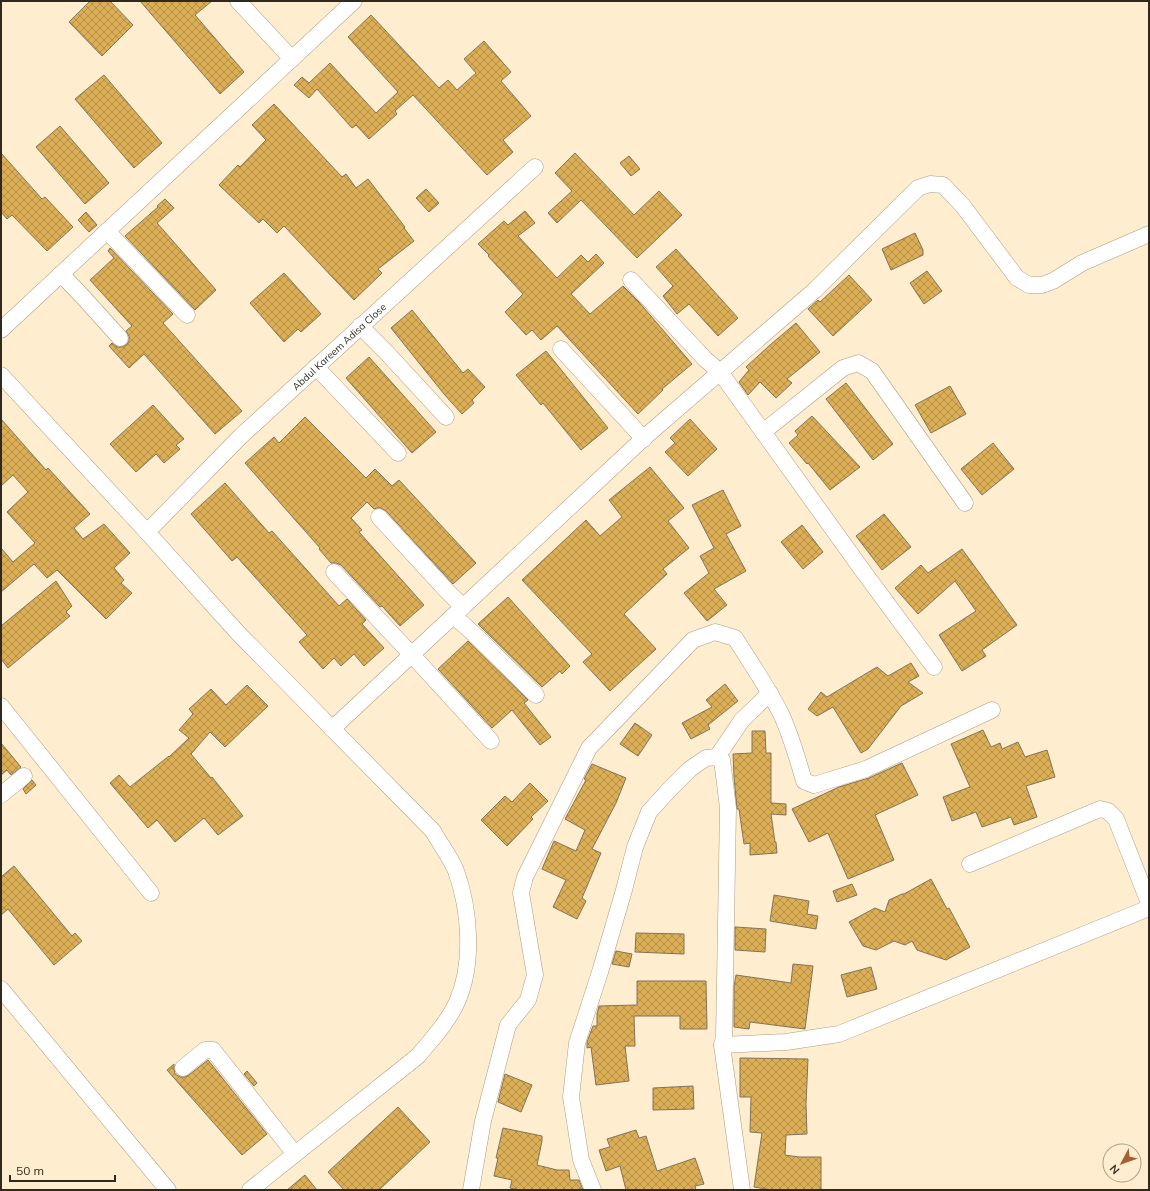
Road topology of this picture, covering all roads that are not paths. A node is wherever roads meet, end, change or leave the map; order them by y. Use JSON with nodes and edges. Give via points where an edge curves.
{"nodes":[{"id":1,"x":238,"y":1,"type":"edge"},
{"id":2,"x":354,"y":1,"type":"edge"},
{"id":3,"x":292,"y":58,"type":"junction"},
{"id":4,"x":535,"y":167,"type":"dead end"},
{"id":5,"x":107,"y":231,"type":"junction"},
{"id":6,"x":1149,"y":234,"type":"edge"},
{"id":7,"x":61,"y":274,"type":"junction"},
{"id":8,"x":631,"y":280,"type":"dead end"},
{"id":9,"x":187,"y":315,"type":"dead end"},
{"id":10,"x":360,"y":326,"type":"junction"},
{"id":11,"x":1,"y":330,"type":"edge"},
{"id":12,"x":120,"y":338,"type":"dead end"},
{"id":13,"x":561,"y":349,"type":"dead end"},
{"id":14,"x":316,"y":367,"type":"junction"},
{"id":15,"x":720,"y":372,"type":"junction"},
{"id":16,"x":1,"y":375,"type":"edge"},
{"id":17,"x":446,"y":418,"type":"dead end"},
{"id":18,"x":763,"y":432,"type":"junction"},
{"id":19,"x":644,"y":439,"type":"junction"},
{"id":20,"x":398,"y":453,"type":"dead end"},
{"id":21,"x":964,"y":503,"type":"dead end"},
{"id":22,"x":378,"y":517,"type":"dead end"},
{"id":23,"x":147,"y":532,"type":"junction"},
{"id":24,"x":334,"y":572,"type":"dead end"},
{"id":25,"x":458,"y":611,"type":"junction"},
{"id":26,"x":412,"y":655,"type":"junction"},
{"id":27,"x":934,"y":667,"type":"dead end"},
{"id":28,"x":770,"y":693,"type":"junction"},
{"id":29,"x":536,"y":695,"type":"dead end"},
{"id":30,"x":1,"y":706,"type":"edge"},
{"id":31,"x":992,"y":710,"type":"dead end"},
{"id":32,"x":332,"y":729,"type":"junction"},
{"id":33,"x":492,"y":741,"type":"dead end"},
{"id":34,"x":717,"y":757,"type":"junction"},
{"id":35,"x":24,"y":776,"type":"dead end"},
{"id":36,"x":1,"y":795,"type":"edge"},
{"id":37,"x":970,"y":864,"type":"dead end"},
{"id":38,"x":151,"y":893,"type":"dead end"},
{"id":39,"x":1149,"y":903,"type":"edge"},
{"id":40,"x":1149,"y":908,"type":"edge"},
{"id":41,"x":1,"y":989,"type":"edge"},
{"id":42,"x":722,"y":1045,"type":"junction"},
{"id":43,"x":183,"y":1068,"type":"dead end"},
{"id":44,"x":294,"y":1154,"type":"junction"},
{"id":45,"x":168,"y":1190,"type":"edge"},
{"id":46,"x":250,"y":1190,"type":"edge"},
{"id":47,"x":471,"y":1190,"type":"edge"},
{"id":48,"x":593,"y":1190,"type":"edge"},
{"id":49,"x":742,"y":1190,"type":"edge"}],
"edges":[{"from":1,"to":3,"type":"street"},
{"from":2,"to":3,"type":"street"},
{"from":3,"to":5,"type":"street"},
{"from":4,"to":10,"type":"street","name":"Abdul Kareem Adisa Close"},
{"from":5,"to":7,"type":"street"},
{"from":5,"to":9,"type":"street"},
{"from":6,"to":15,"type":"street","via":[[1082,263],[1053,281],[1042,285],[1029,285],[1017,278],[963,206],[942,185],[930,184],[918,188],[815,290]]},
{"from":7,"to":11,"type":"street"},
{"from":7,"to":12,"type":"street"},
{"from":8,"to":15,"type":"street"},
{"from":10,"to":14,"type":"street","name":"Abdul Kareem Adisa Close"},
{"from":10,"to":17,"type":"street"},
{"from":13,"to":19,"type":"street"},
{"from":14,"to":20,"type":"street"},
{"from":14,"to":23,"type":"street","name":"Abdul Kareem Adisa Close","via":[[241,436]]},
{"from":15,"to":18,"type":"street"},
{"from":15,"to":19,"type":"street"},
{"from":16,"to":23,"type":"street"},
{"from":18,"to":21,"type":"street","via":[[843,368],[858,363],[872,371]]},
{"from":18,"to":27,"type":"street"},
{"from":19,"to":25,"type":"street"},
{"from":22,"to":25,"type":"street","via":[[446,590]]},
{"from":23,"to":32,"type":"street","via":[[238,633]]},
{"from":24,"to":26,"type":"street"},
{"from":25,"to":26,"type":"street"},
{"from":25,"to":29,"type":"street","via":[[474,634]]},
{"from":26,"to":32,"type":"street"},
{"from":26,"to":33,"type":"street"},
{"from":28,"to":31,"type":"street","via":[[782,716],[804,782],[814,785],[866,769]]},
{"from":28,"to":34,"type":"street","via":[[742,720]]},
{"from":28,"to":47,"type":"street","via":[[735,638],[715,632],[693,640],[589,748],[525,877],[521,893],[535,975],[528,1000],[508,1025],[483,1122]]},
{"from":30,"to":38,"type":"street"},
{"from":32,"to":44,"type":"street","via":[[433,831],[455,870],[465,901],[468,968],[457,1002],[441,1029],[418,1056]]},
{"from":34,"to":42,"type":"street","via":[[722,760],[728,808]]},
{"from":34,"to":48,"type":"street","via":[[706,758],[690,769],[649,812],[635,847],[577,1043],[570,1097],[581,1160]]},
{"from":35,"to":36,"type":"street"},
{"from":37,"to":39,"type":"street","via":[[1100,809],[1108,811],[1116,819]]},
{"from":40,"to":42,"type":"street","via":[[839,1034],[786,1042]]},
{"from":41,"to":45,"type":"street"},
{"from":42,"to":49,"type":"street"},
{"from":43,"to":44,"type":"street","via":[[205,1050],[213,1050]]},
{"from":44,"to":46,"type":"street"}]}
